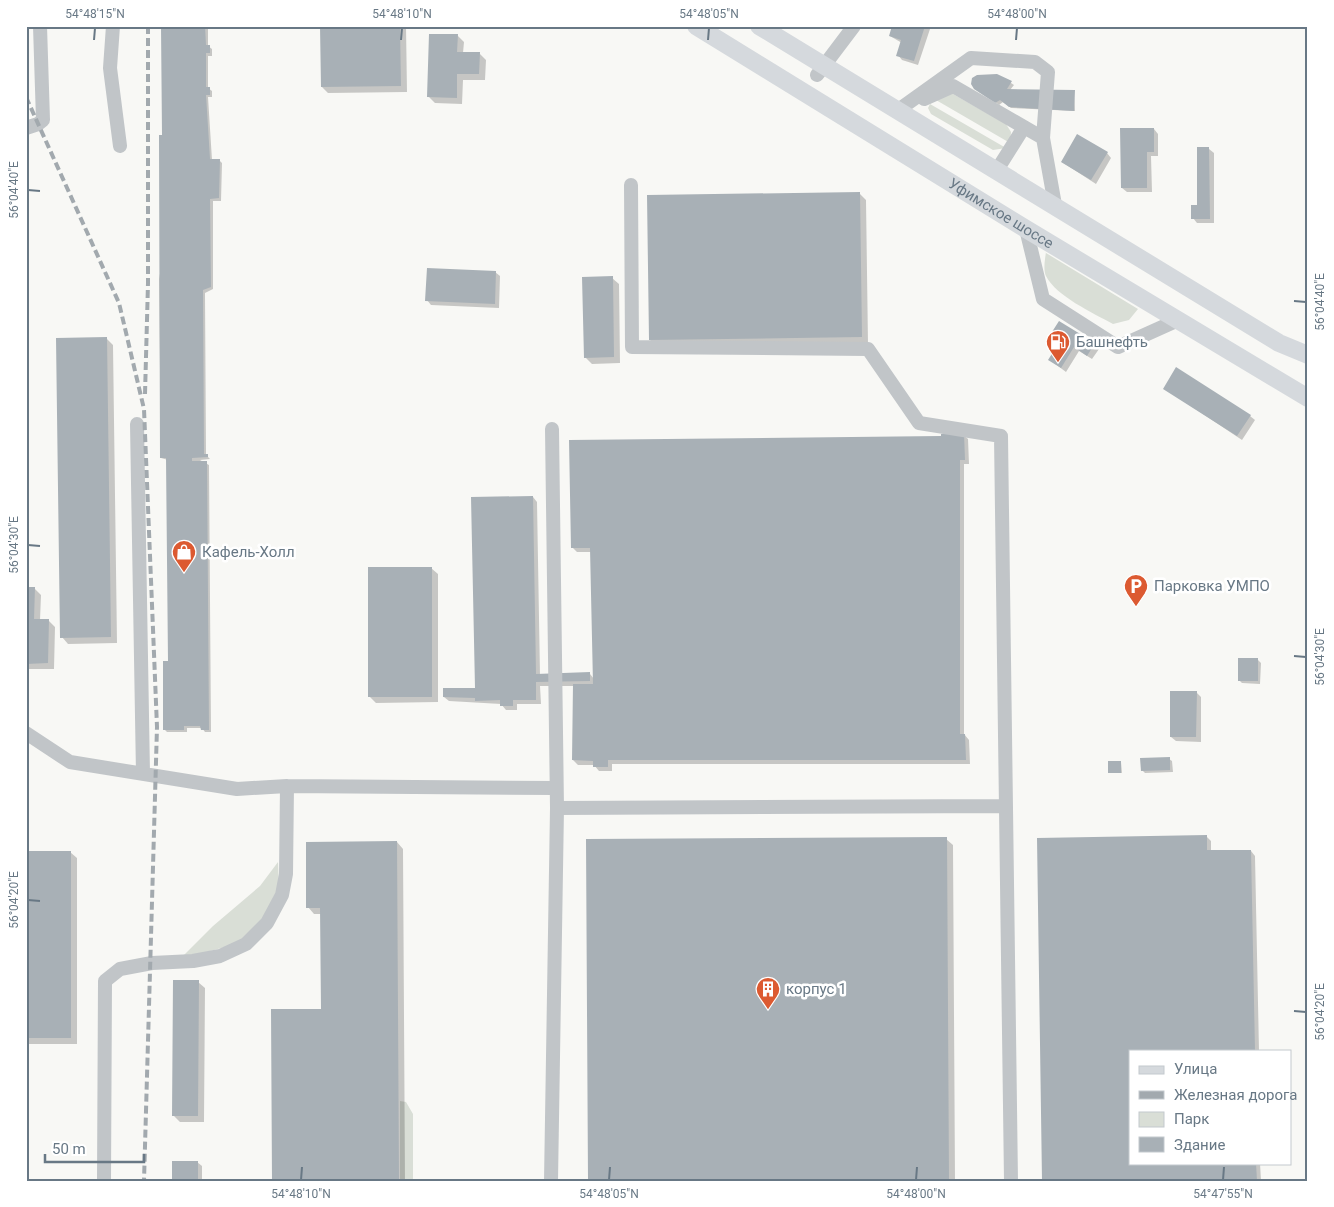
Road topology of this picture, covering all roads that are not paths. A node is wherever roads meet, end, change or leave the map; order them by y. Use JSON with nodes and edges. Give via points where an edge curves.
{"nodes":[{"id":1,"x":40,"y":26,"type":"edge"},
{"id":2,"x":113,"y":26,"type":"edge"},
{"id":3,"x":696,"y":26,"type":"edge"},
{"id":4,"x":759,"y":26,"type":"edge"},
{"id":5,"x":854,"y":26,"type":"edge"},
{"id":6,"x":820,"y":70,"type":"junction"},
{"id":7,"x":897,"y":111,"type":"junction"},
{"id":8,"x":1024,"y":127,"type":"junction"},
{"id":9,"x":26,"y":128,"type":"edge"},
{"id":10,"x":1043,"y":138,"type":"junction"},
{"id":11,"x":120,"y":146,"type":"dead end"},
{"id":12,"x":997,"y":170,"type":"junction"},
{"id":13,"x":632,"y":185,"type":"dead end"},
{"id":14,"x":1054,"y":205,"type":"junction"},
{"id":15,"x":1026,"y":229,"type":"junction"},
{"id":16,"x":1178,"y":320,"type":"junction"},
{"id":17,"x":1308,"y":355,"type":"edge"},
{"id":18,"x":1308,"y":398,"type":"edge"},
{"id":19,"x":138,"y":424,"type":"dead end"},
{"id":20,"x":552,"y":429,"type":"dead end"},
{"id":21,"x":26,"y":733,"type":"edge"},
{"id":22,"x":143,"y":774,"type":"junction"},
{"id":23,"x":286,"y":786,"type":"junction"},
{"id":24,"x":555,"y":788,"type":"junction"},
{"id":25,"x":1004,"y":806,"type":"junction"},
{"id":26,"x":557,"y":808,"type":"junction"},
{"id":27,"x":104,"y":1181,"type":"edge"},
{"id":28,"x":551,"y":1181,"type":"edge"},
{"id":29,"x":1011,"y":1181,"type":"edge"}],
"edges":[{"from":1,"to":9,"type":"lane","via":[[43,120]]},
{"from":2,"to":11,"type":"lane","via":[[110,68]]},
{"from":3,"to":15,"type":"main road","name":"Уфимское шоссе"},
{"from":4,"to":6,"type":"main road"},
{"from":5,"to":6,"type":"lane"},
{"from":6,"to":7,"type":"main road"},
{"from":7,"to":8,"type":"lane","via":[[953,86]]},
{"from":7,"to":10,"type":"lane","via":[[971,58],[1035,62],[1048,72]]},
{"from":7,"to":12,"type":"main road"},
{"from":8,"to":10,"type":"lane"},
{"from":8,"to":12,"type":"lane"},
{"from":10,"to":14,"type":"lane"},
{"from":12,"to":14,"type":"main road"},
{"from":13,"to":25,"type":"lane","via":[[632,346],[868,349],[919,423],[1001,436]]},
{"from":14,"to":17,"type":"main road","via":[[1279,343]]},
{"from":15,"to":16,"type":"main road","name":"Уфимское шоссе"},
{"from":15,"to":16,"type":"lane","via":[[1042,299],[1118,347]]},
{"from":16,"to":18,"type":"main road","name":"Уфимское шоссе"},
{"from":19,"to":22,"type":"lane"},
{"from":20,"to":24,"type":"lane"},
{"from":21,"to":22,"type":"lane","via":[[70,762]]},
{"from":22,"to":23,"type":"lane","via":[[238,788]]},
{"from":23,"to":24,"type":"lane"},
{"from":23,"to":27,"type":"lane","via":[[286,874],[282,895],[267,922],[246,944],[220,956],[120,969],[105,981]]},
{"from":24,"to":26,"type":"lane"},
{"from":25,"to":26,"type":"lane"},
{"from":25,"to":29,"type":"lane"},
{"from":26,"to":28,"type":"lane"}]}
